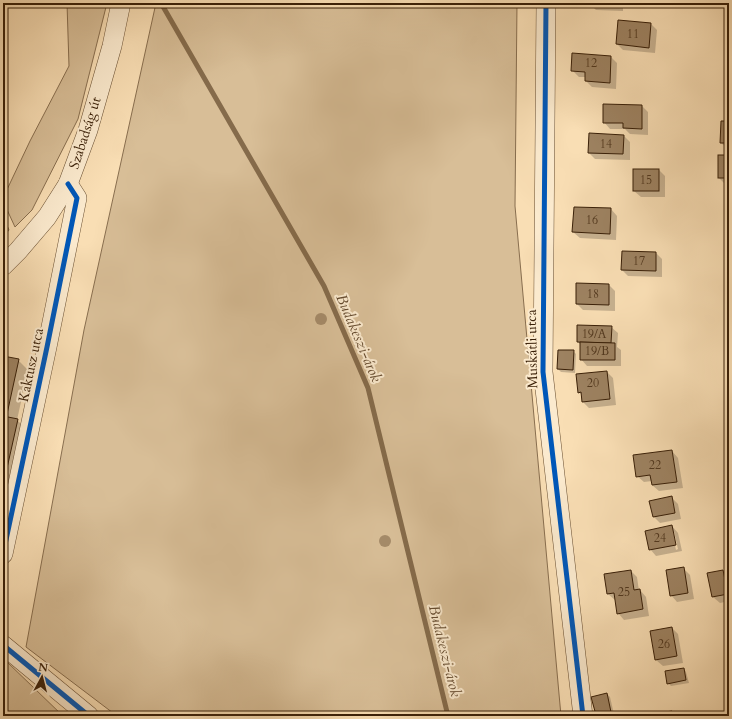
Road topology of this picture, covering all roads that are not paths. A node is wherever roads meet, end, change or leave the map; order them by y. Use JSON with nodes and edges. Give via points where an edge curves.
{"nodes":[{"id":1,"x":121,"y":3,"type":"edge"},
{"id":2,"x":546,"y":3,"type":"edge"},
{"id":3,"x":68,"y":184,"type":"junction"},
{"id":4,"x":3,"y":266,"type":"edge"},
{"id":5,"x":3,"y":554,"type":"edge"},
{"id":6,"x":3,"y":645,"type":"edge"},
{"id":7,"x":89,"y":716,"type":"edge"},
{"id":8,"x":583,"y":716,"type":"edge"}],
"edges":[{"from":1,"to":3,"type":"street","name":"Szabadság út","via":[[112,46],[88,130]]},
{"from":2,"to":8,"type":"street","name":"Muskátli utca","via":[[543,372]]},
{"from":3,"to":4,"type":"street","name":"Szabadság út","via":[[47,217]]},
{"from":3,"to":5,"type":"street","name":"Kaktusz utca","via":[[77,198]]},
{"from":6,"to":7,"type":"street"}]}
